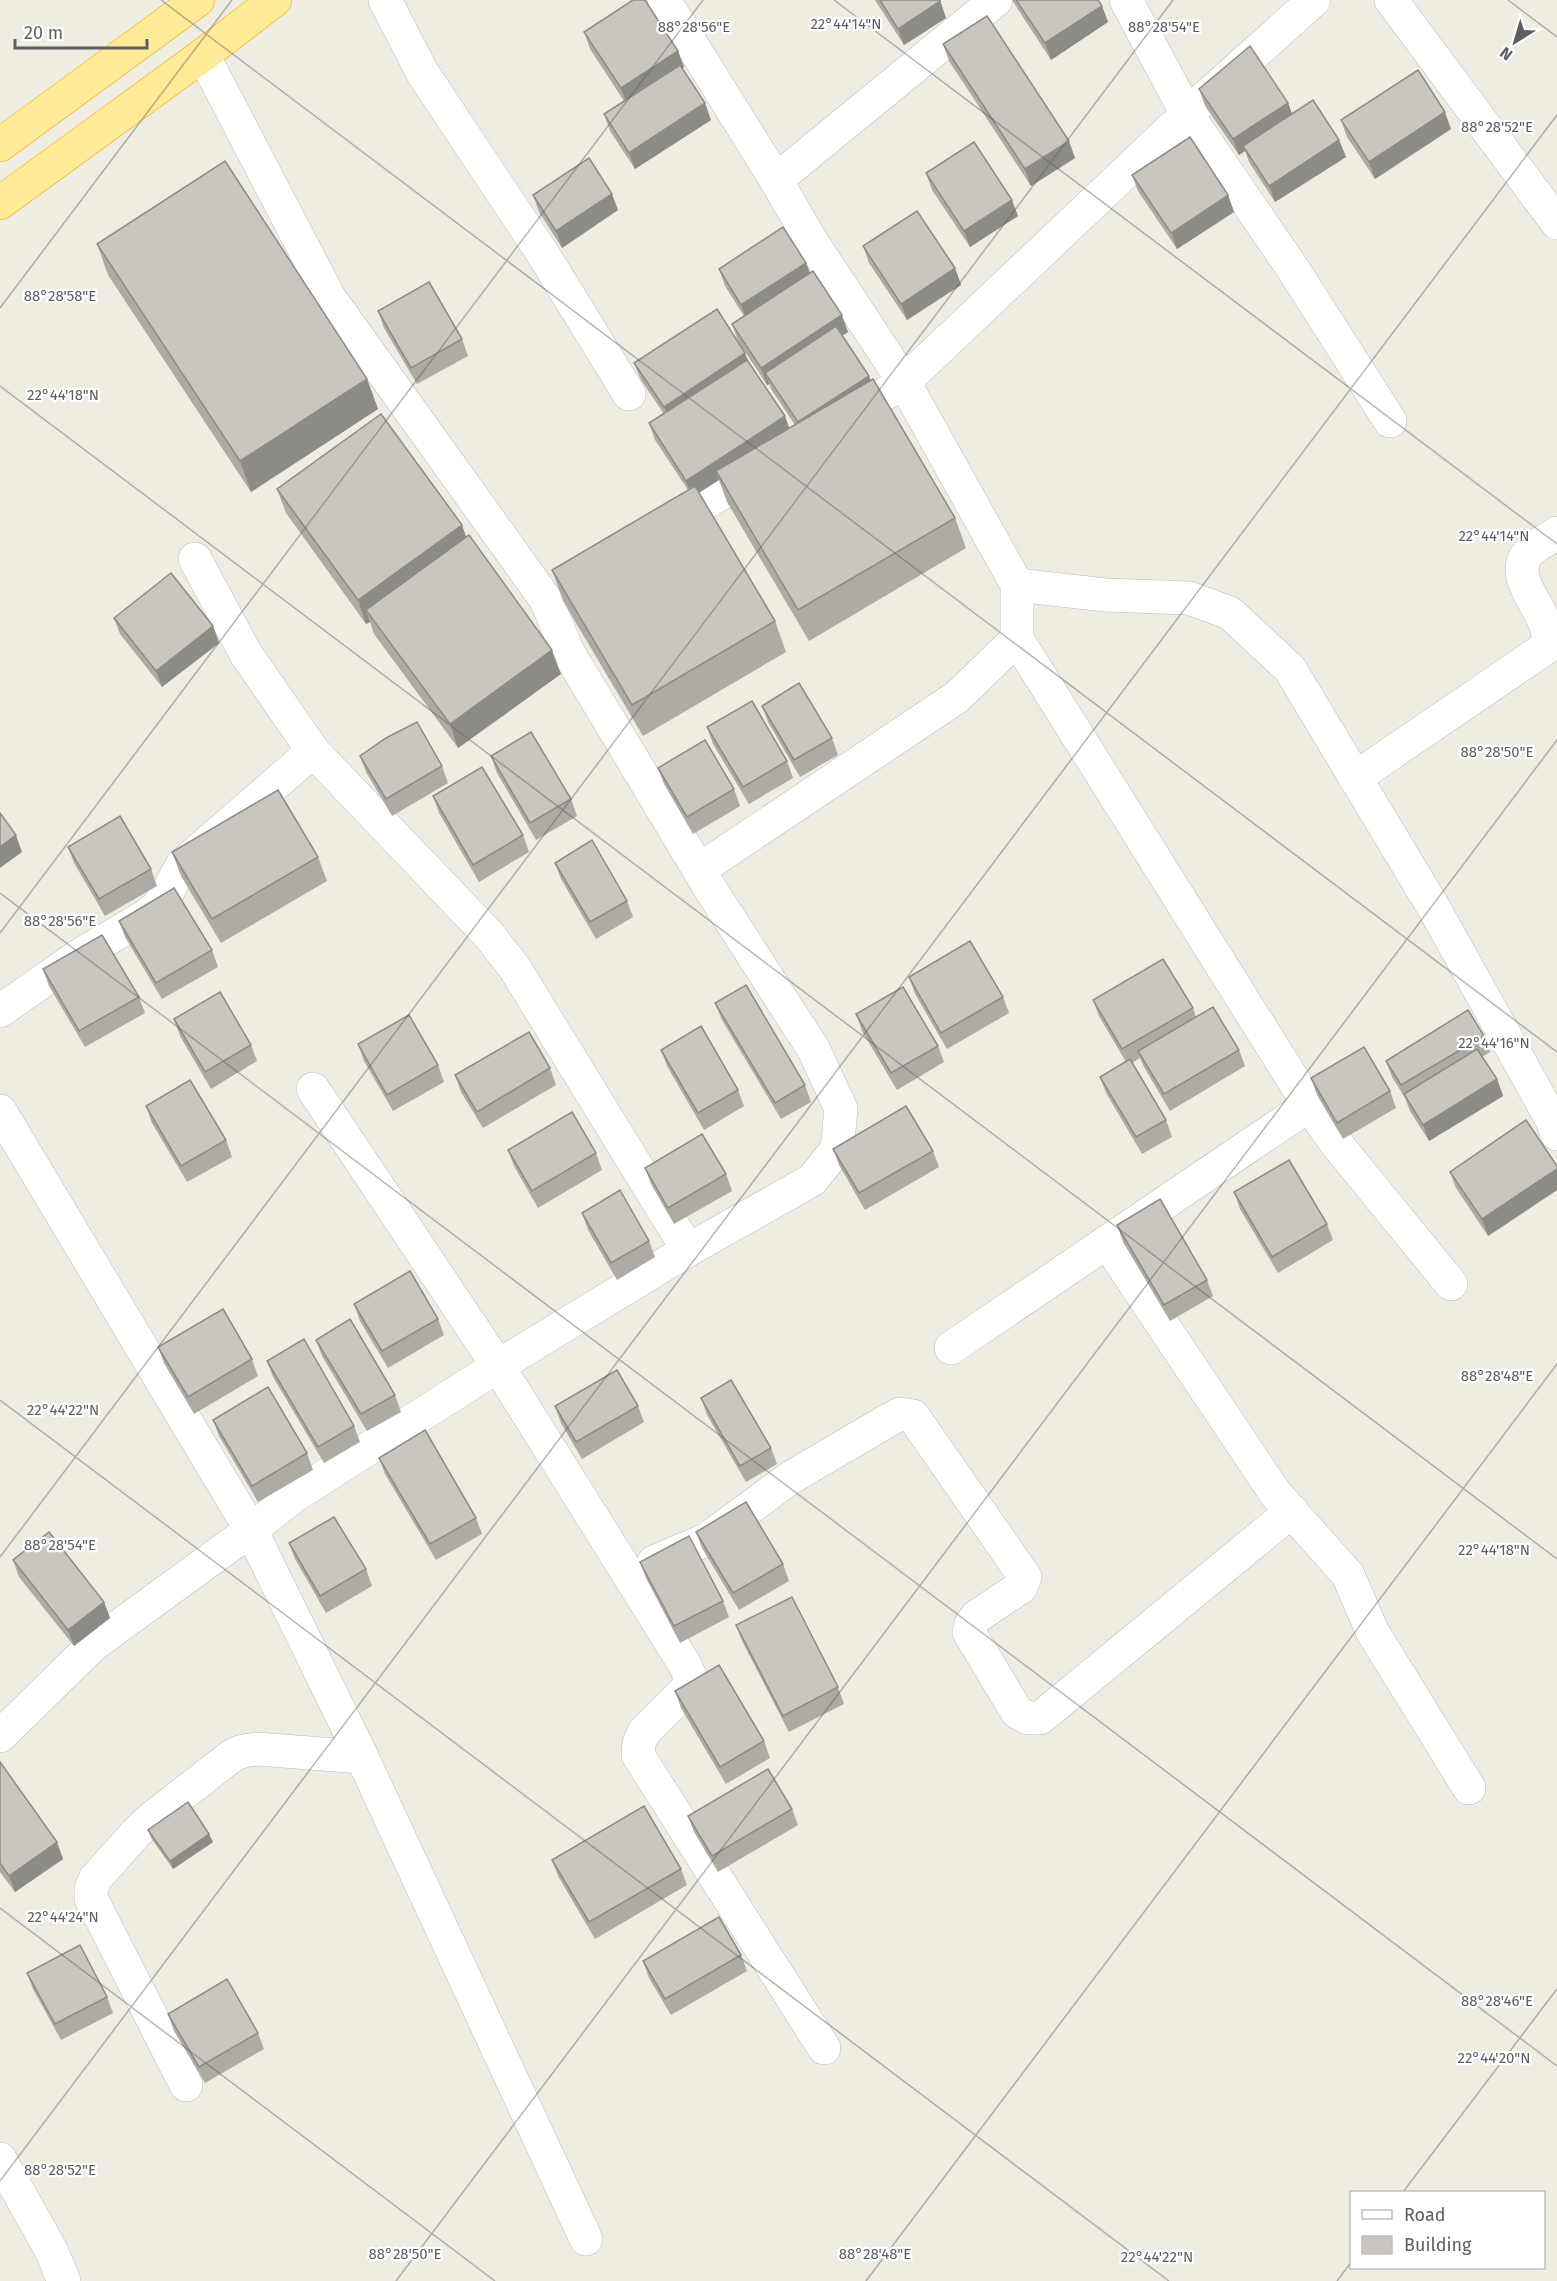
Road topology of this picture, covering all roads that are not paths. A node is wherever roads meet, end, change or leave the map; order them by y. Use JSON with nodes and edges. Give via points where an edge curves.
{"nodes":[{"id":1,"x":198,"y":0,"type":"edge"},
{"id":2,"x":275,"y":0,"type":"edge"},
{"id":3,"x":385,"y":0,"type":"edge"},
{"id":4,"x":664,"y":0,"type":"edge"},
{"id":5,"x":996,"y":0,"type":"edge"},
{"id":6,"x":1126,"y":0,"type":"edge"},
{"id":7,"x":1314,"y":0,"type":"edge"},
{"id":8,"x":1391,"y":0,"type":"edge"},
{"id":9,"x":203,"y":55,"type":"junction"},
{"id":10,"x":1186,"y":114,"type":"junction"},
{"id":11,"x":0,"y":145,"type":"edge"},
{"id":12,"x":776,"y":180,"type":"junction"},
{"id":13,"x":0,"y":203,"type":"edge"},
{"id":14,"x":1557,"y":223,"type":"edge"},
{"id":15,"x":904,"y":382,"type":"junction"},
{"id":16,"x":629,"y":394,"type":"dead end"},
{"id":17,"x":864,"y":407,"type":"edge"},
{"id":18,"x":1390,"y":421,"type":"dead end"},
{"id":19,"x":792,"y":451,"type":"edge"},
{"id":20,"x":1557,"y":533,"type":"edge"},
{"id":21,"x":639,"y":544,"type":"edge"},
{"id":22,"x":195,"y":559,"type":"dead end"},
{"id":23,"x":1017,"y":585,"type":"junction"},
{"id":24,"x":1017,"y":639,"type":"junction"},
{"id":25,"x":313,"y":751,"type":"junction"},
{"id":26,"x":1355,"y":778,"type":"junction"},
{"id":27,"x":700,"y":869,"type":"junction"},
{"id":28,"x":0,"y":1011,"type":"edge"},
{"id":29,"x":313,"y":1089,"type":"dead end"},
{"id":30,"x":1309,"y":1105,"type":"junction"},
{"id":31,"x":0,"y":1111,"type":"edge"},
{"id":32,"x":1557,"y":1134,"type":"edge"},
{"id":33,"x":1107,"y":1242,"type":"junction"},
{"id":34,"x":688,"y":1250,"type":"junction"},
{"id":35,"x":1452,"y":1284,"type":"dead end"},
{"id":36,"x":951,"y":1348,"type":"dead end"},
{"id":37,"x":498,"y":1366,"type":"junction"},
{"id":38,"x":1292,"y":1511,"type":"junction"},
{"id":39,"x":251,"y":1530,"type":"junction"},
{"id":40,"x":627,"y":1573,"type":"junction"},
{"id":41,"x":0,"y":1736,"type":"edge"},
{"id":42,"x":362,"y":1756,"type":"junction"},
{"id":43,"x":1469,"y":1788,"type":"dead end"},
{"id":44,"x":824,"y":2048,"type":"dead end"},
{"id":45,"x":186,"y":2085,"type":"dead end"},
{"id":46,"x":0,"y":2158,"type":"edge"},
{"id":47,"x":586,"y":2240,"type":"dead end"},
{"id":48,"x":64,"y":2281,"type":"edge"}],
"edges":[{"from":1,"to":11,"type":"highway"},
{"from":2,"to":9,"type":"highway"},
{"from":3,"to":16,"type":"street","via":[[422,72],[543,254]]},
{"from":4,"to":12,"type":"street"},
{"from":5,"to":12,"type":"street"},
{"from":6,"to":10,"type":"street"},
{"from":7,"to":10,"type":"street"},
{"from":8,"to":14,"type":"street"},
{"from":9,"to":13,"type":"highway"},
{"from":9,"to":27,"type":"street","via":[[329,297],[557,594],[568,652]]},
{"from":10,"to":15,"type":"street"},
{"from":10,"to":18,"type":"street","via":[[1293,269]]},
{"from":12,"to":15,"type":"street"},
{"from":15,"to":17,"type":"street"},
{"from":15,"to":23,"type":"street"},
{"from":19,"to":21,"type":"street"},
{"from":20,"to":26,"type":"street","via":[[1530,551],[1522,574],[1552,628],[1547,648]]},
{"from":22,"to":25,"type":"street","via":[[246,654]]},
{"from":23,"to":24,"type":"street"},
{"from":23,"to":26,"type":"street","via":[[1105,595],[1189,598],[1230,613],[1290,669]]},
{"from":24,"to":27,"type":"street","via":[[957,697]]},
{"from":24,"to":30,"type":"street"},
{"from":25,"to":28,"type":"street","via":[[182,865],[152,911]]},
{"from":25,"to":34,"type":"street","via":[[514,966]]},
{"from":26,"to":32,"type":"street","via":[[1441,920]]},
{"from":27,"to":34,"type":"street","via":[[814,1050],[841,1109],[837,1149],[812,1180]]},
{"from":29,"to":37,"type":"street"},
{"from":30,"to":33,"type":"street"},
{"from":30,"to":35,"type":"street"},
{"from":31,"to":39,"type":"street"},
{"from":33,"to":36,"type":"street"},
{"from":33,"to":38,"type":"street","via":[[1275,1493]]},
{"from":34,"to":37,"type":"street"},
{"from":37,"to":39,"type":"street","via":[[294,1496]]},
{"from":37,"to":40,"type":"street"},
{"from":38,"to":40,"type":"street","via":[[1040,1718],[1028,1718],[1017,1712],[969,1632],[976,1617],[1021,1587],[1025,1577],[913,1416],[900,1414],[790,1478],[706,1540]]},
{"from":38,"to":43,"type":"street","via":[[1348,1575],[1372,1631]]},
{"from":39,"to":41,"type":"street","via":[[93,1645]]},
{"from":39,"to":42,"type":"street"},
{"from":40,"to":44,"type":"street","via":[[690,1676],[688,1688],[644,1732],[638,1755]]},
{"from":42,"to":45,"type":"street","via":[[257,1749],[233,1755],[152,1818],[95,1880],[91,1898]]},
{"from":42,"to":47,"type":"street"},
{"from":46,"to":48,"type":"street"}]}
